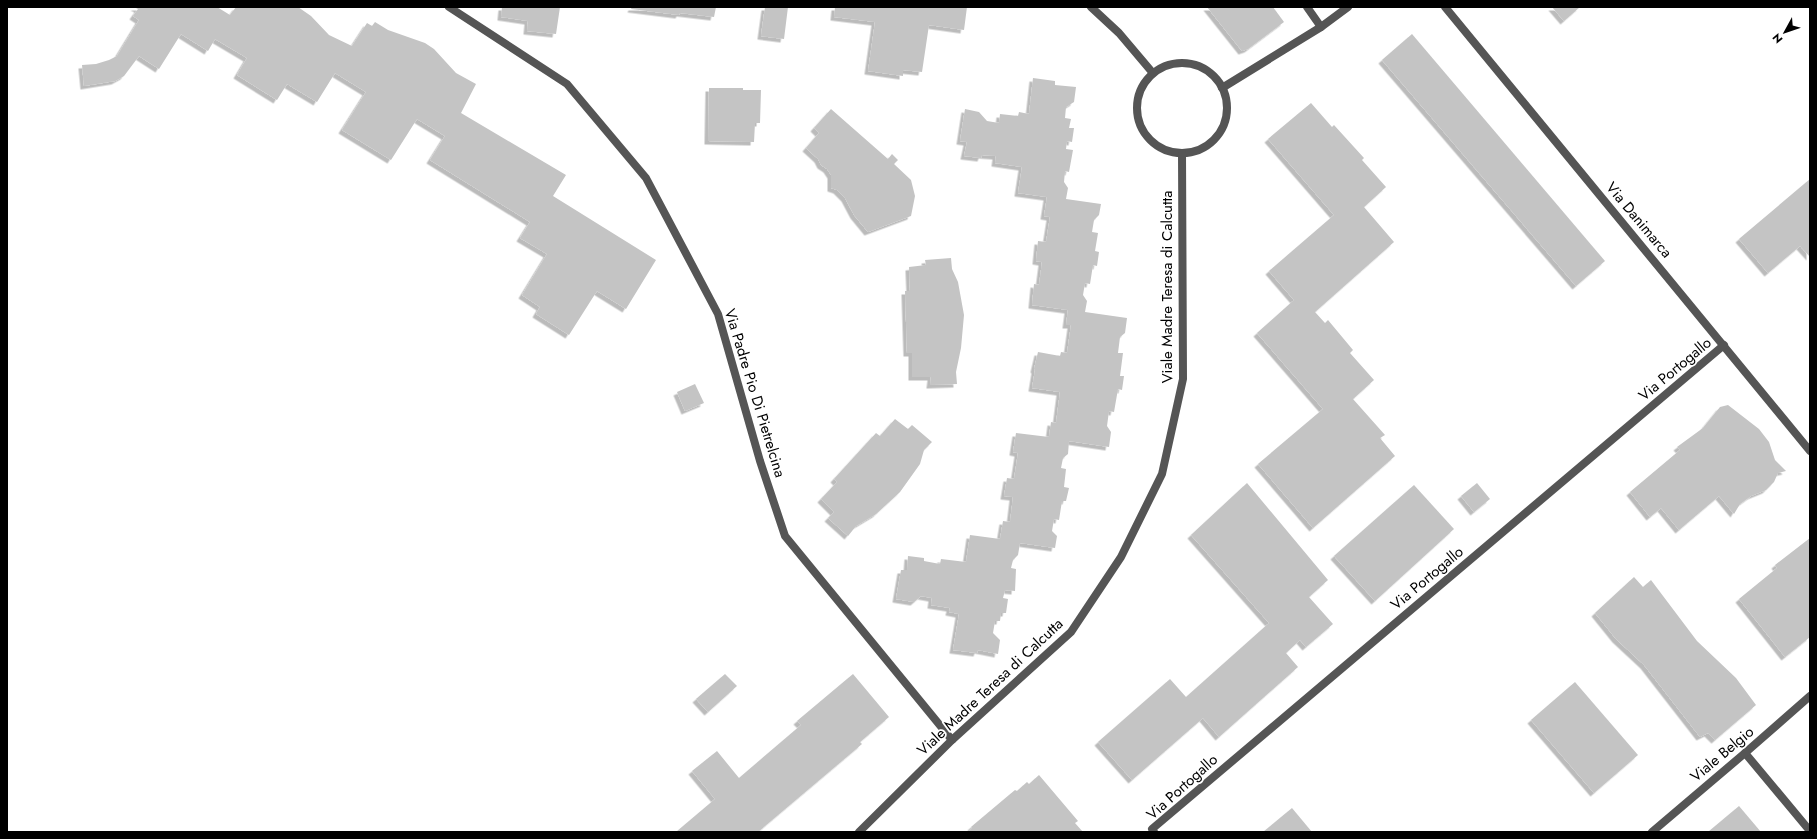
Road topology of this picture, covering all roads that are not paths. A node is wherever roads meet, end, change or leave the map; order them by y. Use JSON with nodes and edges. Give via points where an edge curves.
{"nodes":[{"id":1,"x":448,"y":7,"type":"edge"},
{"id":2,"x":1091,"y":7,"type":"edge"},
{"id":3,"x":1307,"y":7,"type":"edge"},
{"id":4,"x":1348,"y":7,"type":"edge"},
{"id":5,"x":1445,"y":7,"type":"edge"},
{"id":6,"x":1321,"y":27,"type":"junction"},
{"id":7,"x":1152,"y":72,"type":"junction"},
{"id":8,"x":1222,"y":88,"type":"junction"},
{"id":9,"x":1182,"y":153,"type":"junction"},
{"id":10,"x":1724,"y":346,"type":"junction"},
{"id":11,"x":1810,"y":451,"type":"edge"},
{"id":12,"x":1810,"y":696,"type":"edge"},
{"id":13,"x":952,"y":740,"type":"junction"},
{"id":14,"x":1745,"y":753,"type":"junction"},
{"id":15,"x":1810,"y":831,"type":"edge"},
{"id":16,"x":859,"y":832,"type":"edge"},
{"id":17,"x":1154,"y":832,"type":"edge"},
{"id":18,"x":1652,"y":832,"type":"edge"}],
"edges":[{"from":1,"to":13,"type":"street","name":"Via Padre Pio Di Pietrelcina","via":[[567,84],[646,178],[718,314],[760,461],[786,536]]},
{"from":2,"to":7,"type":"street","via":[[1119,32]]},
{"from":3,"to":6,"type":"street"},
{"from":4,"to":6,"type":"street"},
{"from":5,"to":10,"type":"street","name":"Via Danimarca"},
{"from":6,"to":8,"type":"street"},
{"from":7,"to":8,"type":"street","via":[[1174,62],[1198,64],[1217,78]]},
{"from":7,"to":9,"type":"street","via":[[1139,92],[1137,116],[1147,138],[1167,151]]},
{"from":8,"to":9,"type":"street","via":[[1228,100],[1226,124],[1212,143],[1190,153]]},
{"from":9,"to":13,"type":"street","name":"Viale Madre Teresa di Calcutta","via":[[1183,379],[1162,474],[1121,557],[1071,632]]},
{"from":10,"to":11,"type":"street","name":"Via Danimarca"},
{"from":10,"to":17,"type":"street","name":"Via Portogallo","via":[[1152,829]]},
{"from":12,"to":14,"type":"street","name":"Viale Belgio"},
{"from":13,"to":16,"type":"street","name":"Viale Madre Teresa di Calcutta"},
{"from":14,"to":15,"type":"street"},
{"from":14,"to":18,"type":"street","name":"Viale Belgio"}]}
